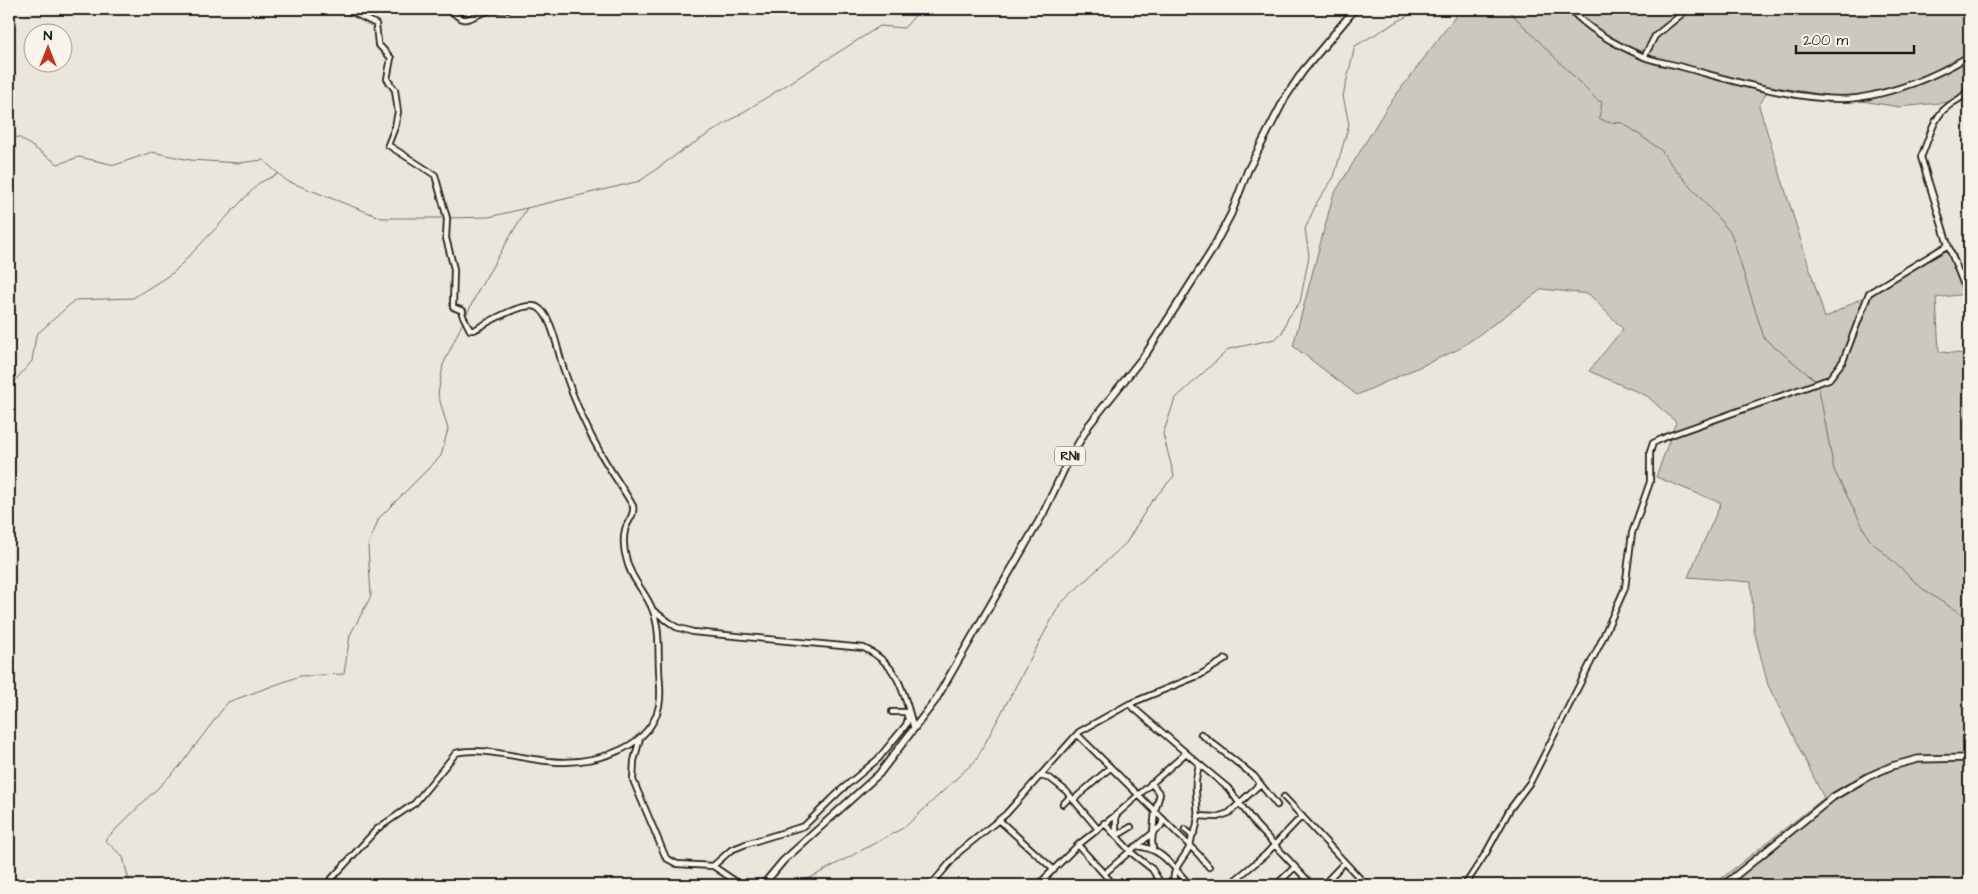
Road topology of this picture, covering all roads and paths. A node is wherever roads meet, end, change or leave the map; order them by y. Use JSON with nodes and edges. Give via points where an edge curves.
{"nodes":[{"id":1,"x":346,"y":9,"type":"edge"},
{"id":2,"x":449,"y":9,"type":"edge"},
{"id":3,"x":508,"y":9,"type":"edge"},
{"id":4,"x":1355,"y":9,"type":"edge"},
{"id":5,"x":1570,"y":9,"type":"edge"},
{"id":6,"x":1688,"y":9,"type":"edge"},
{"id":7,"x":1969,"y":56,"type":"edge"},
{"id":8,"x":1644,"y":57,"type":"junction"},
{"id":9,"x":1969,"y":88,"type":"edge"},
{"id":10,"x":1948,"y":246,"type":"junction"},
{"id":11,"x":1969,"y":298,"type":"edge"},
{"id":12,"x":653,"y":610,"type":"junction"},
{"id":13,"x":1226,"y":659,"type":"dead end"},
{"id":14,"x":1129,"y":704,"type":"junction"},
{"id":15,"x":892,"y":712,"type":"dead end"},
{"id":16,"x":915,"y":730,"type":"junction"},
{"id":17,"x":1077,"y":734,"type":"junction"},
{"id":18,"x":1201,"y":734,"type":"dead end"},
{"id":19,"x":640,"y":738,"type":"junction"},
{"id":20,"x":1186,"y":753,"type":"junction"},
{"id":21,"x":1969,"y":758,"type":"edge"},
{"id":22,"x":1199,"y":764,"type":"junction"},
{"id":23,"x":1110,"y":768,"type":"junction"},
{"id":24,"x":1040,"y":776,"type":"junction"},
{"id":25,"x":1150,"y":783,"type":"junction"},
{"id":26,"x":1260,"y":784,"type":"junction"},
{"id":27,"x":1139,"y":794,"type":"junction"},
{"id":28,"x":1284,"y":797,"type":"dead end"},
{"id":29,"x":1072,"y":798,"type":"junction"},
{"id":30,"x":1240,"y":803,"type":"junction"},
{"id":31,"x":1063,"y":804,"type":"dead end"},
{"id":32,"x":1277,"y":804,"type":"dead end"},
{"id":33,"x":1155,"y":811,"type":"junction"},
{"id":34,"x":1116,"y":815,"type":"junction"},
{"id":35,"x":1197,"y":816,"type":"junction"},
{"id":36,"x":1302,"y":816,"type":"junction"},
{"id":37,"x":1163,"y":819,"type":"junction"},
{"id":38,"x":999,"y":820,"type":"junction"},
{"id":39,"x":1104,"y":823,"type":"junction"},
{"id":40,"x":1131,"y":827,"type":"dead end"},
{"id":41,"x":1098,"y":829,"type":"junction"},
{"id":42,"x":1185,"y":829,"type":"dead end"},
{"id":43,"x":1153,"y":832,"type":"junction"},
{"id":44,"x":1116,"y":836,"type":"junction"},
{"id":45,"x":1192,"y":836,"type":"junction"},
{"id":46,"x":1275,"y":844,"type":"junction"},
{"id":47,"x":1078,"y":845,"type":"junction"},
{"id":48,"x":1136,"y":846,"type":"junction"},
{"id":49,"x":1191,"y":847,"type":"junction"},
{"id":50,"x":1153,"y":848,"type":"junction"},
{"id":51,"x":1131,"y":850,"type":"junction"},
{"id":52,"x":1344,"y":863,"type":"junction"},
{"id":53,"x":713,"y":866,"type":"junction"},
{"id":54,"x":1295,"y":866,"type":"junction"},
{"id":55,"x":1209,"y":867,"type":"dead end"},
{"id":56,"x":1175,"y":869,"type":"junction"},
{"id":57,"x":1054,"y":870,"type":"junction"},
{"id":58,"x":1105,"y":873,"type":"junction"},
{"id":59,"x":1190,"y":884,"type":"edge"},
{"id":60,"x":326,"y":885,"type":"edge"},
{"id":61,"x":741,"y":885,"type":"edge"},
{"id":62,"x":763,"y":885,"type":"edge"},
{"id":63,"x":931,"y":885,"type":"edge"},
{"id":64,"x":1038,"y":885,"type":"edge"},
{"id":65,"x":1114,"y":885,"type":"edge"},
{"id":66,"x":1165,"y":885,"type":"edge"},
{"id":67,"x":1173,"y":885,"type":"edge"},
{"id":68,"x":1229,"y":885,"type":"edge"},
{"id":69,"x":1276,"y":885,"type":"edge"},
{"id":70,"x":1312,"y":885,"type":"edge"},
{"id":71,"x":1323,"y":885,"type":"edge"},
{"id":72,"x":1366,"y":885,"type":"edge"},
{"id":73,"x":1465,"y":885,"type":"edge"},
{"id":74,"x":1724,"y":885,"type":"edge"}],
"edges":[{"from":1,"to":12,"type":"street","via":[[376,24],[378,44],[391,58],[387,77],[395,90],[398,115],[388,145],[433,172],[438,183],[454,269],[453,307],[463,311],[470,330],[525,307],[537,307],[544,312],[583,418],[600,454],[633,506],[624,537],[627,562]]},
{"from":2,"to":3,"type":"street","via":[[464,20],[489,11]]},
{"from":4,"to":16,"type":"main road","number":"RN11","via":[[1303,70],[1248,170],[1231,214],[1211,252],[1147,352],[1089,425],[1043,514],[953,672]]},
{"from":5,"to":8,"type":"street","via":[[1602,35]]},
{"from":6,"to":8,"type":"street","via":[[1656,36]]},
{"from":7,"to":8,"type":"street","via":[[1935,76],[1897,90],[1855,98],[1815,98],[1729,80]]},
{"from":9,"to":10,"type":"street","via":[[1963,98],[1940,114],[1921,157]]},
{"from":10,"to":11,"type":"street"},
{"from":10,"to":73,"type":"street","via":[[1869,293],[1843,361],[1829,379],[1653,443],[1650,449],[1650,482],[1632,533],[1625,588],[1530,781]]},
{"from":12,"to":16,"type":"street","via":[[676,627],[693,632],[864,648],[884,659],[900,682]]},
{"from":12,"to":19,"type":"street","via":[[658,628],[660,700],[654,718]]},
{"from":13,"to":14,"type":"street","via":[[1200,675]]},
{"from":14,"to":17,"type":"street"},
{"from":14,"to":20,"type":"street"},
{"from":15,"to":53,"type":"street","via":[[906,712],[906,725],[878,759],[804,826],[731,850]]},
{"from":16,"to":62,"type":"main road","number":"RN11","via":[[866,788],[783,861]]},
{"from":17,"to":23,"type":"street"},
{"from":17,"to":24,"type":"street"},
{"from":18,"to":26,"type":"street"},
{"from":19,"to":53,"type":"street","via":[[633,780],[662,850],[673,863]]},
{"from":19,"to":60,"type":"street","via":[[612,754],[567,762],[535,761],[473,750],[456,753],[415,803],[377,829]]},
{"from":20,"to":22,"type":"street"},
{"from":20,"to":25,"type":"street"},
{"from":21,"to":74,"type":"main road","via":[[1918,760],[1892,766],[1867,777],[1833,797]]},
{"from":22,"to":30,"type":"street","via":[[1228,788]]},
{"from":22,"to":35,"type":"street"},
{"from":23,"to":27,"type":"street"},
{"from":23,"to":29,"type":"street"},
{"from":24,"to":29,"type":"street","via":[[1052,779]]},
{"from":24,"to":38,"type":"street"},
{"from":25,"to":27,"type":"street"},
{"from":25,"to":33,"type":"street","via":[[1160,794]]},
{"from":26,"to":30,"type":"street"},
{"from":26,"to":32,"type":"street"},
{"from":27,"to":33,"type":"street"},
{"from":27,"to":34,"type":"street"},
{"from":28,"to":36,"type":"street"},
{"from":29,"to":31,"type":"street"},
{"from":29,"to":41,"type":"street"},
{"from":30,"to":35,"type":"street","via":[[1229,813],[1217,817]]},
{"from":30,"to":46,"type":"street"},
{"from":33,"to":37,"type":"street"},
{"from":33,"to":43,"type":"street"},
{"from":34,"to":39,"type":"street"},
{"from":34,"to":44,"type":"street"},
{"from":35,"to":45,"type":"street"},
{"from":36,"to":46,"type":"street"},
{"from":36,"to":52,"type":"street"},
{"from":37,"to":43,"type":"street","via":[[1161,826]]},
{"from":37,"to":49,"type":"street"},
{"from":38,"to":57,"type":"street"},
{"from":38,"to":63,"type":"street","via":[[959,852]]},
{"from":39,"to":41,"type":"street"},
{"from":39,"to":44,"type":"street"},
{"from":40,"to":44,"type":"street"},
{"from":41,"to":47,"type":"street"},
{"from":42,"to":45,"type":"street"},
{"from":43,"to":48,"type":"street"},
{"from":43,"to":50,"type":"street"},
{"from":44,"to":51,"type":"street"},
{"from":45,"to":49,"type":"street"},
{"from":46,"to":54,"type":"street"},
{"from":46,"to":68,"type":"street"},
{"from":47,"to":57,"type":"street"},
{"from":47,"to":58,"type":"street"},
{"from":48,"to":50,"type":"street"},
{"from":48,"to":51,"type":"street"},
{"from":49,"to":55,"type":"street"},
{"from":49,"to":56,"type":"street"},
{"from":50,"to":56,"type":"street"},
{"from":51,"to":58,"type":"street"},
{"from":51,"to":66,"type":"street"},
{"from":52,"to":71,"type":"street"},
{"from":52,"to":72,"type":"street"},
{"from":53,"to":61,"type":"street"},
{"from":54,"to":69,"type":"street"},
{"from":54,"to":70,"type":"street"},
{"from":56,"to":59,"type":"street"},
{"from":56,"to":67,"type":"street"},
{"from":57,"to":64,"type":"street"},
{"from":58,"to":65,"type":"street"}]}
